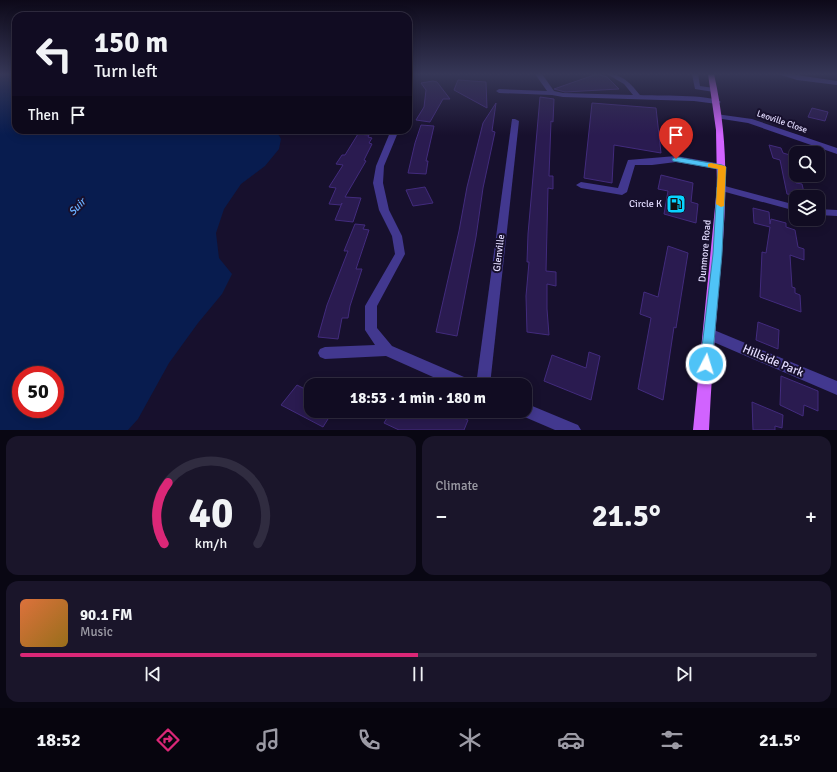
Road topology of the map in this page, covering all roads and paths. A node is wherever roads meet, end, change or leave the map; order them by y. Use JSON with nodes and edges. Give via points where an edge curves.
{"nodes":[{"id":1,"x":558,"y":94,"type":"edge"},
{"id":2,"x":635,"y":94,"type":"edge"},
{"id":3,"x":715,"y":94,"type":"edge"},
{"id":4,"x":638,"y":97,"type":"junction"},
{"id":5,"x":717,"y":102,"type":"junction"},
{"id":6,"x":719,"y":116,"type":"junction"},
{"id":7,"x":515,"y":121,"type":"dead end"},
{"id":8,"x":392,"y":134,"type":"edge"},
{"id":9,"x":837,"y":151,"type":"edge"},
{"id":10,"x":722,"y":167,"type":"junction"},
{"id":11,"x":581,"y":185,"type":"dead end"},
{"id":12,"x":721,"y":188,"type":"junction"},
{"id":13,"x":789,"y":206,"type":"edge"},
{"id":14,"x":825,"y":212,"type":"edge"},
{"id":15,"x":837,"y":213,"type":"edge"},
{"id":16,"x":709,"y":334,"type":"junction"},
{"id":17,"x":387,"y":350,"type":"junction"},
{"id":18,"x":325,"y":353,"type":"dead end"},
{"id":19,"x":450,"y":378,"type":"edge"},
{"id":20,"x":484,"y":378,"type":"edge"},
{"id":21,"x":837,"y":388,"type":"edge"},
{"id":22,"x":532,"y":413,"type":"edge"},
{"id":23,"x":573,"y":430,"type":"edge"},
{"id":24,"x":701,"y":430,"type":"edge"}],
"edges":[{"from":1,"to":4,"type":"street"},
{"from":2,"to":4,"type":"street"},
{"from":3,"to":5,"type":"main road","name":"Dunmore Road"},
{"from":4,"to":5,"type":"street"},
{"from":5,"to":6,"type":"main road","name":"Dunmore Road"},
{"from":6,"to":9,"type":"street","name":"Leoville Close","via":[[749,121]]},
{"from":6,"to":10,"type":"main road","name":"Dunmore Road"},
{"from":7,"to":20,"type":"street","name":"Glenville"},
{"from":8,"to":17,"type":"street","via":[[380,166],[378,183],[384,210],[397,236],[400,254],[372,306],[371,330]]},
{"from":10,"to":11,"type":"street","via":[[676,159],[632,162],[622,192]]},
{"from":10,"to":12,"type":"main road","name":"Dunmore Road"},
{"from":12,"to":13,"type":"street"},
{"from":12,"to":16,"type":"main road","name":"Dunmore Road","via":[[718,254]]},
{"from":14,"to":15,"type":"street"},
{"from":16,"to":21,"type":"street","name":"Hillside Park"},
{"from":16,"to":24,"type":"main road","name":"Dunmore Road"},
{"from":17,"to":18,"type":"street"},
{"from":17,"to":19,"type":"street"},
{"from":22,"to":23,"type":"street"}]}
